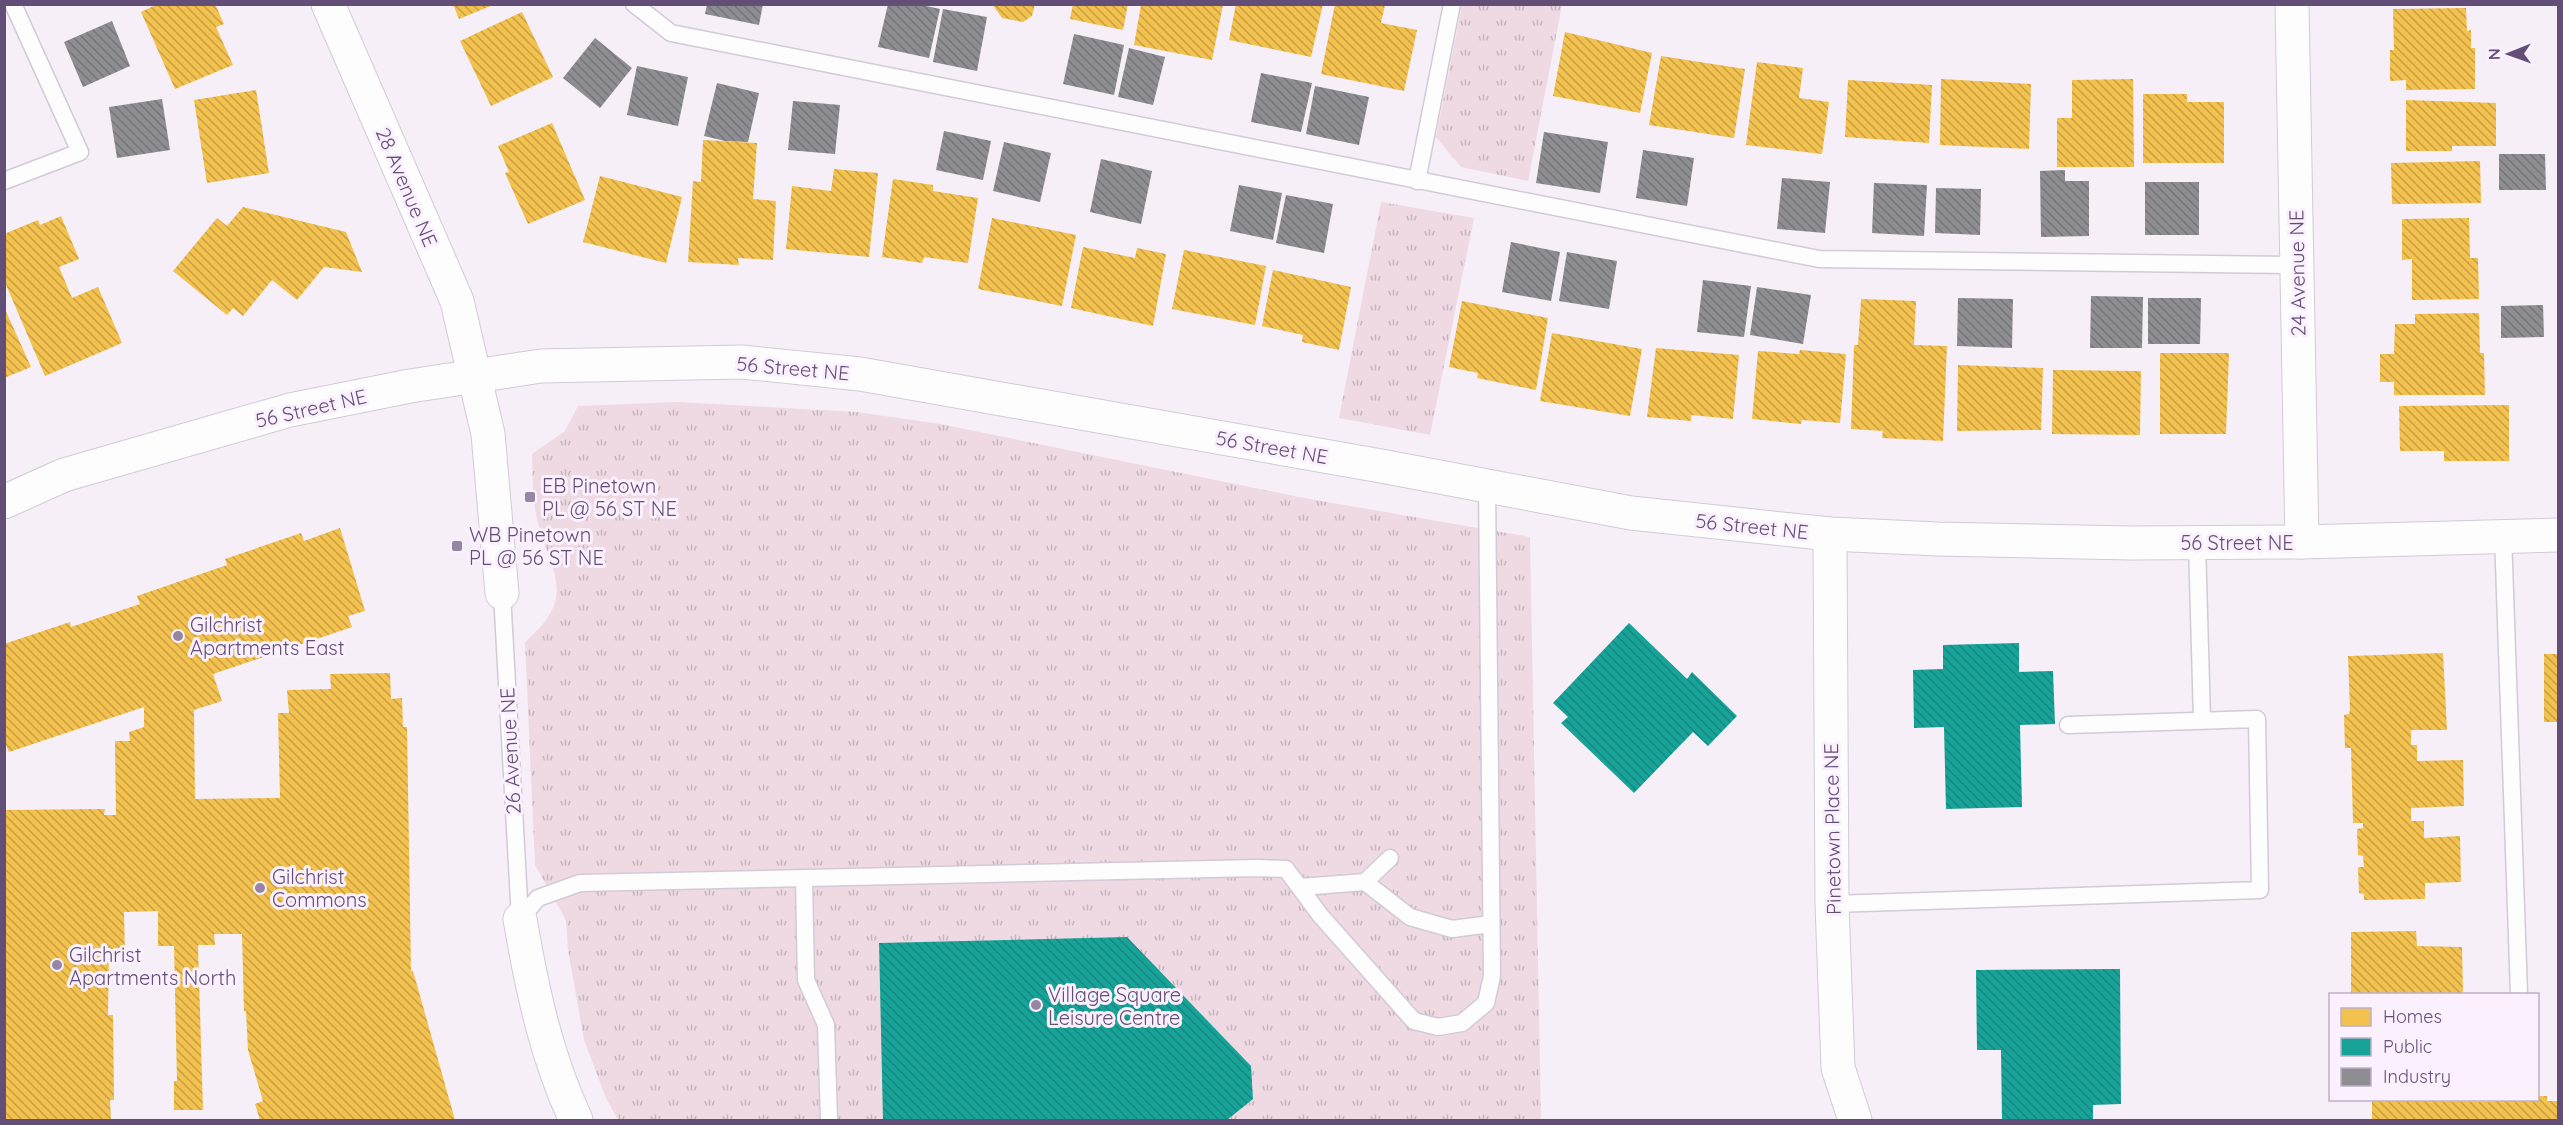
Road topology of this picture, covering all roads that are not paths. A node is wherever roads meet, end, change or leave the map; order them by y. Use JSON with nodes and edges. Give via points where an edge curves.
{"nodes":[{"id":1,"x":13,"y":4,"type":"edge"},
{"id":2,"x":328,"y":4,"type":"edge"},
{"id":3,"x":634,"y":4,"type":"edge"},
{"id":4,"x":1452,"y":4,"type":"edge"},
{"id":5,"x":2292,"y":4,"type":"edge"},
{"id":6,"x":4,"y":181,"type":"edge"},
{"id":7,"x":1417,"y":181,"type":"junction"},
{"id":8,"x":2297,"y":265,"type":"junction"},
{"id":9,"x":474,"y":374,"type":"junction"},
{"id":10,"x":1487,"y":486,"type":"junction"},
{"id":11,"x":4,"y":502,"type":"edge"},
{"id":12,"x":1830,"y":534,"type":"junction"},
{"id":13,"x":2503,"y":535,"type":"junction"},
{"id":14,"x":2559,"y":535,"type":"edge"},
{"id":15,"x":2302,"y":542,"type":"junction"},
{"id":16,"x":2197,"y":543,"type":"junction"},
{"id":17,"x":502,"y":593,"type":"joint"},
{"id":18,"x":2202,"y":720,"type":"junction"},
{"id":19,"x":2068,"y":725,"type":"dead end"},
{"id":20,"x":1390,"y":858,"type":"dead end"},
{"id":21,"x":804,"y":879,"type":"junction"},
{"id":22,"x":1365,"y":882,"type":"junction"},
{"id":23,"x":1301,"y":887,"type":"junction"},
{"id":24,"x":1832,"y":904,"type":"junction"},
{"id":25,"x":520,"y":919,"type":"junction"},
{"id":26,"x":1491,"y":924,"type":"junction"},
{"id":27,"x":2518,"y":993,"type":"edge"},
{"id":28,"x":576,"y":1120,"type":"edge"},
{"id":29,"x":829,"y":1120,"type":"edge"},
{"id":30,"x":1855,"y":1120,"type":"edge"}],
"edges":[{"from":1,"to":6,"type":"lane","via":[[80,152]]},
{"from":2,"to":9,"type":"street","name":"28 Avenue NE","via":[[457,302]]},
{"from":3,"to":7,"type":"lane","via":[[670,33]]},
{"from":4,"to":7,"type":"lane"},
{"from":5,"to":8,"type":"street","name":"24 Avenue NE"},
{"from":7,"to":8,"type":"lane","via":[[1819,259]]},
{"from":8,"to":15,"type":"street","name":"24 Avenue NE"},
{"from":9,"to":10,"type":"street","name":"56 Street NE","via":[[541,366],[742,362],[860,374]]},
{"from":9,"to":11,"type":"street","name":"56 Street NE","via":[[290,411],[64,475]]},
{"from":9,"to":17,"type":"street","name":"26 Avenue NE","via":[[488,434]]},
{"from":10,"to":12,"type":"street","name":"56 Street NE","via":[[1631,513]]},
{"from":10,"to":26,"type":"lane"},
{"from":12,"to":16,"type":"street","name":"56 Street NE"},
{"from":12,"to":24,"type":"street","name":"Pinetown Place NE"},
{"from":13,"to":14,"type":"street","name":"56 Street NE"},
{"from":13,"to":15,"type":"street","name":"56 Street NE"},
{"from":13,"to":27,"type":"lane"},
{"from":15,"to":16,"type":"street","name":"56 Street NE"},
{"from":16,"to":18,"type":"lane"},
{"from":17,"to":25,"type":"lane","name":"26 Avenue NE"},
{"from":18,"to":19,"type":"lane"},
{"from":18,"to":24,"type":"lane","via":[[2257,718],[2260,890]]},
{"from":20,"to":22,"type":"lane"},
{"from":21,"to":23,"type":"lane","via":[[1257,868],[1286,869]]},
{"from":21,"to":25,"type":"lane","via":[[580,883],[538,898]]},
{"from":21,"to":29,"type":"lane","via":[[806,980],[826,1025]]},
{"from":22,"to":23,"type":"lane"},
{"from":22,"to":26,"type":"lane","via":[[1410,917],[1452,929]]},
{"from":23,"to":26,"type":"lane","via":[[1320,915],[1414,1021],[1438,1027],[1462,1023],[1486,1003],[1492,976]]},
{"from":24,"to":30,"type":"street","name":"Pinetown Place NE","via":[[1838,1068]]},
{"from":25,"to":28,"type":"street","name":"26 Avenue NE","via":[[539,1020]]}]}
